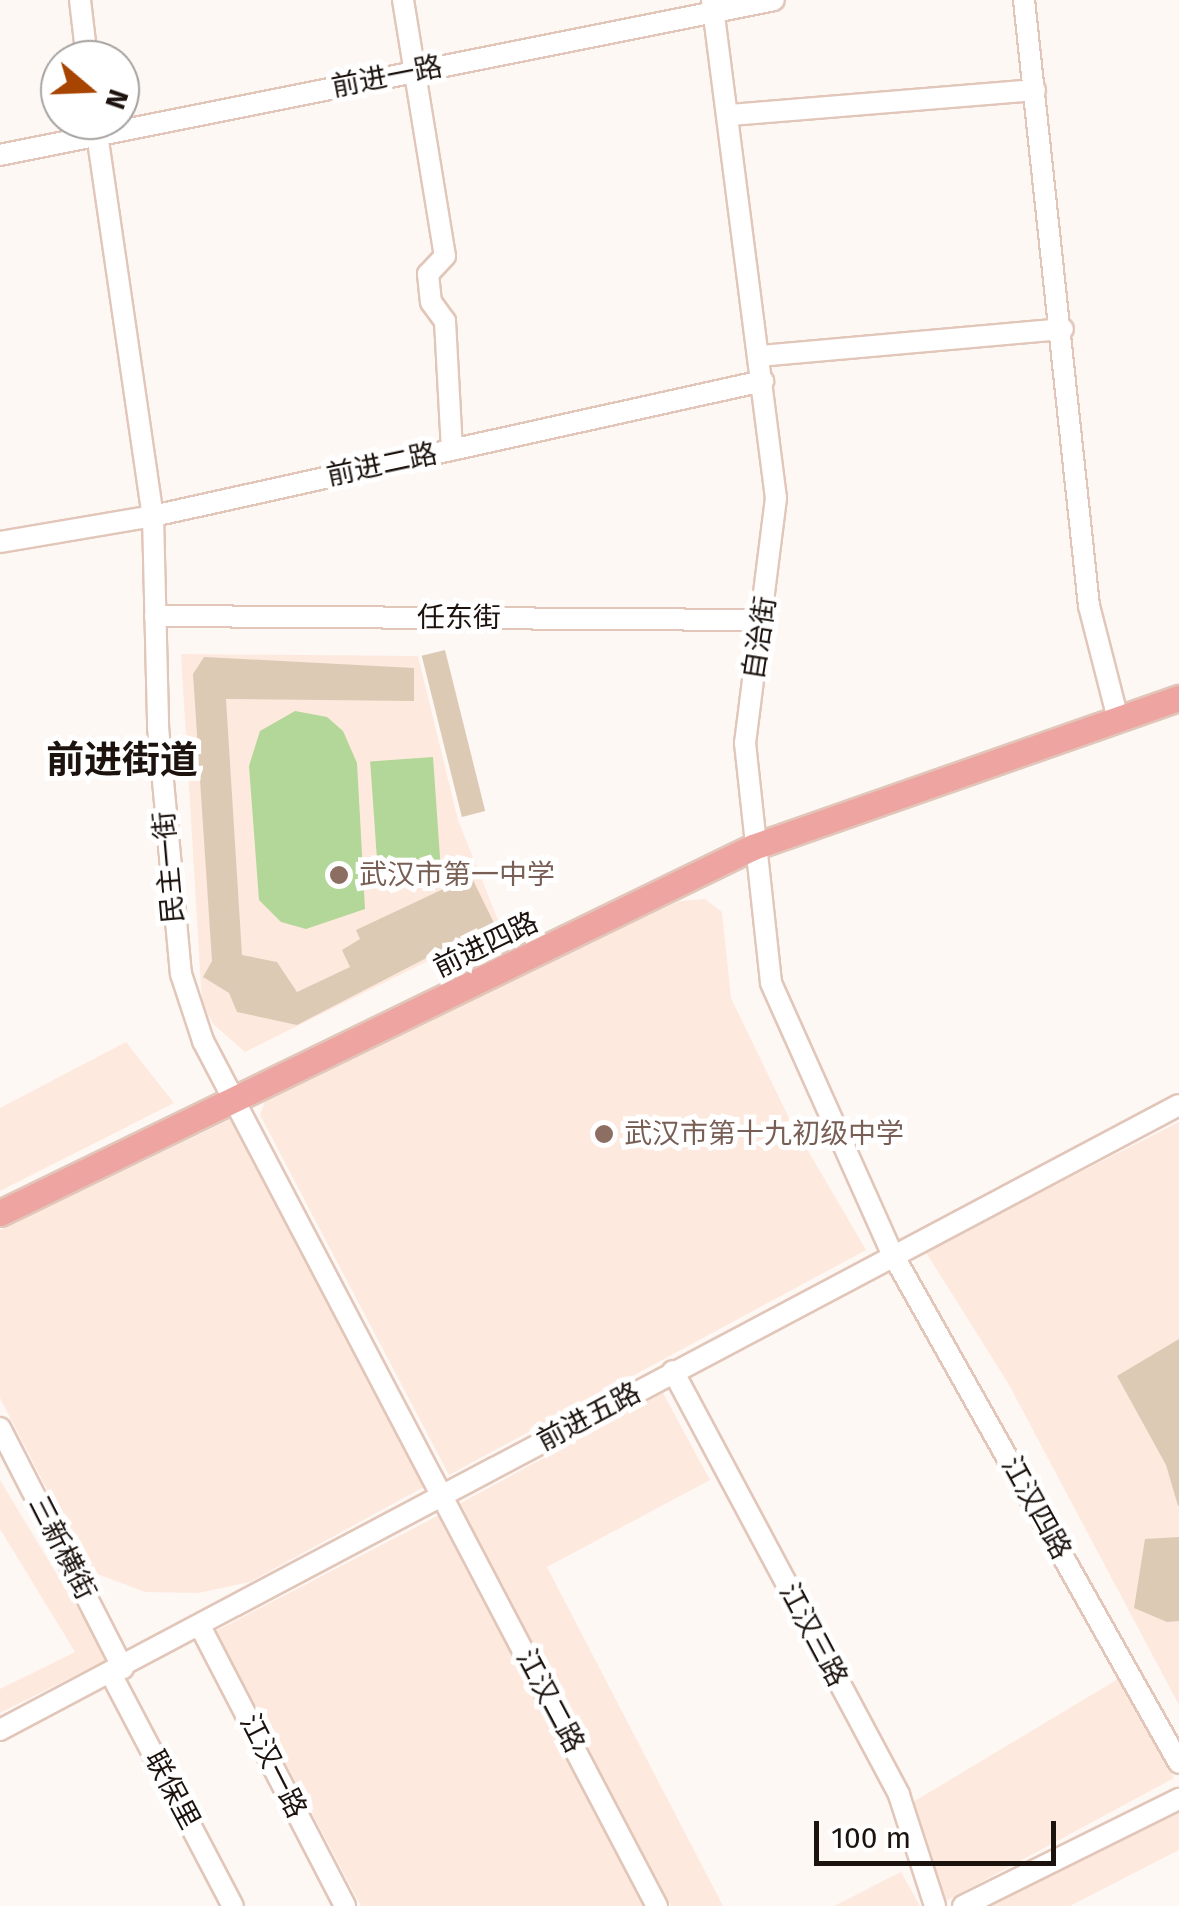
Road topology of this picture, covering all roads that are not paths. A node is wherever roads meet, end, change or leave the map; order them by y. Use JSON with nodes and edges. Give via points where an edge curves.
{"nodes":[{"id":1,"x":80,"y":0,"type":"edge"},
{"id":2,"x":403,"y":0,"type":"edge"},
{"id":3,"x":774,"y":0,"type":"edge"},
{"id":4,"x":1024,"y":0,"type":"edge"},
{"id":5,"x":712,"y":6,"type":"edge"},
{"id":6,"x":85,"y":40,"type":"edge"},
{"id":7,"x":414,"y":72,"type":"junction"},
{"id":8,"x":1035,"y":90,"type":"junction"},
{"id":9,"x":731,"y":115,"type":"junction"},
{"id":10,"x":140,"y":120,"type":"edge"},
{"id":11,"x":53,"y":140,"type":"edge"},
{"id":12,"x":98,"y":140,"type":"edge"},
{"id":13,"x":0,"y":155,"type":"edge"},
{"id":14,"x":1063,"y":329,"type":"junction"},
{"id":15,"x":760,"y":356,"type":"junction"},
{"id":16,"x":764,"y":381,"type":"junction"},
{"id":17,"x":452,"y":450,"type":"junction"},
{"id":18,"x":152,"y":516,"type":"junction"},
{"id":19,"x":0,"y":542,"type":"edge"},
{"id":20,"x":155,"y":616,"type":"junction"},
{"id":21,"x":762,"y":620,"type":"junction"},
{"id":22,"x":1179,"y":698,"type":"edge"},
{"id":23,"x":1118,"y":719,"type":"junction"},
{"id":24,"x":754,"y":847,"type":"junction"},
{"id":25,"x":236,"y":1100,"type":"junction"},
{"id":26,"x":1179,"y":1104,"type":"edge"},
{"id":27,"x":0,"y":1213,"type":"edge"},
{"id":28,"x":892,"y":1253,"type":"junction"},
{"id":29,"x":673,"y":1371,"type":"junction"},
{"id":30,"x":0,"y":1428,"type":"edge"},
{"id":31,"x":443,"y":1496,"type":"junction"},
{"id":32,"x":200,"y":1626,"type":"junction"},
{"id":33,"x":117,"y":1671,"type":"junction"},
{"id":34,"x":0,"y":1730,"type":"edge"},
{"id":35,"x":1179,"y":1763,"type":"edge"},
{"id":36,"x":1179,"y":1800,"type":"edge"},
{"id":37,"x":233,"y":1906,"type":"edge"},
{"id":38,"x":346,"y":1906,"type":"edge"},
{"id":39,"x":657,"y":1906,"type":"edge"},
{"id":40,"x":935,"y":1906,"type":"edge"},
{"id":41,"x":963,"y":1906,"type":"edge"}],
"edges":[{"from":1,"to":6,"type":"street"},
{"from":2,"to":7,"type":"street"},
{"from":3,"to":5,"type":"street","name":"前进一路"},
{"from":4,"to":8,"type":"street"},
{"from":5,"to":7,"type":"street","name":"前进一路"},
{"from":5,"to":9,"type":"street","name":"自治街"},
{"from":7,"to":10,"type":"street","name":"前进一路"},
{"from":7,"to":17,"type":"street","via":[[445,256],[428,274],[430,302],[444,322]]},
{"from":8,"to":9,"type":"street"},
{"from":8,"to":14,"type":"street"},
{"from":9,"to":15,"type":"street","name":"自治街"},
{"from":11,"to":13,"type":"street","name":"前进一路"},
{"from":12,"to":18,"type":"street","name":"民主一街"},
{"from":14,"to":15,"type":"street"},
{"from":14,"to":23,"type":"street","via":[[1090,606]]},
{"from":15,"to":16,"type":"street","name":"自治街"},
{"from":16,"to":17,"type":"street","name":"前进二路"},
{"from":16,"to":21,"type":"street","name":"自治街","via":[[776,498]]},
{"from":17,"to":18,"type":"street","name":"前进二路"},
{"from":18,"to":19,"type":"street","name":"前进二路"},
{"from":18,"to":20,"type":"street","name":"民主一街"},
{"from":20,"to":21,"type":"street","name":"任东街"},
{"from":20,"to":25,"type":"street","name":"民主一街","via":[[168,888],[181,974],[203,1041]]},
{"from":21,"to":24,"type":"street","name":"自治街","via":[[746,743]]},
{"from":22,"to":23,"type":"main road","name":"前进四路"},
{"from":23,"to":24,"type":"main road","name":"前进四路"},
{"from":24,"to":25,"type":"main road","name":"前进四路"},
{"from":24,"to":28,"type":"street","name":"自治街","via":[[772,983]]},
{"from":25,"to":27,"type":"main road","name":"前进四路"},
{"from":25,"to":31,"type":"street","name":"民主一街"},
{"from":26,"to":28,"type":"street","name":"前进五路"},
{"from":28,"to":29,"type":"street","name":"前进五路"},
{"from":28,"to":35,"type":"street","name":"江汉四路"},
{"from":29,"to":31,"type":"street","name":"前进五路"},
{"from":29,"to":40,"type":"street","name":"江汉三路","via":[[899,1795]]},
{"from":30,"to":33,"type":"street","name":"三新横街"},
{"from":31,"to":32,"type":"street","name":"前进五路"},
{"from":31,"to":39,"type":"street","name":"江汉二路"},
{"from":32,"to":33,"type":"street","name":"前进五路"},
{"from":32,"to":38,"type":"street","name":"江汉一路"},
{"from":33,"to":34,"type":"street","name":"前进五路"},
{"from":33,"to":37,"type":"street","name":"联保里"},
{"from":36,"to":41,"type":"street"}]}
